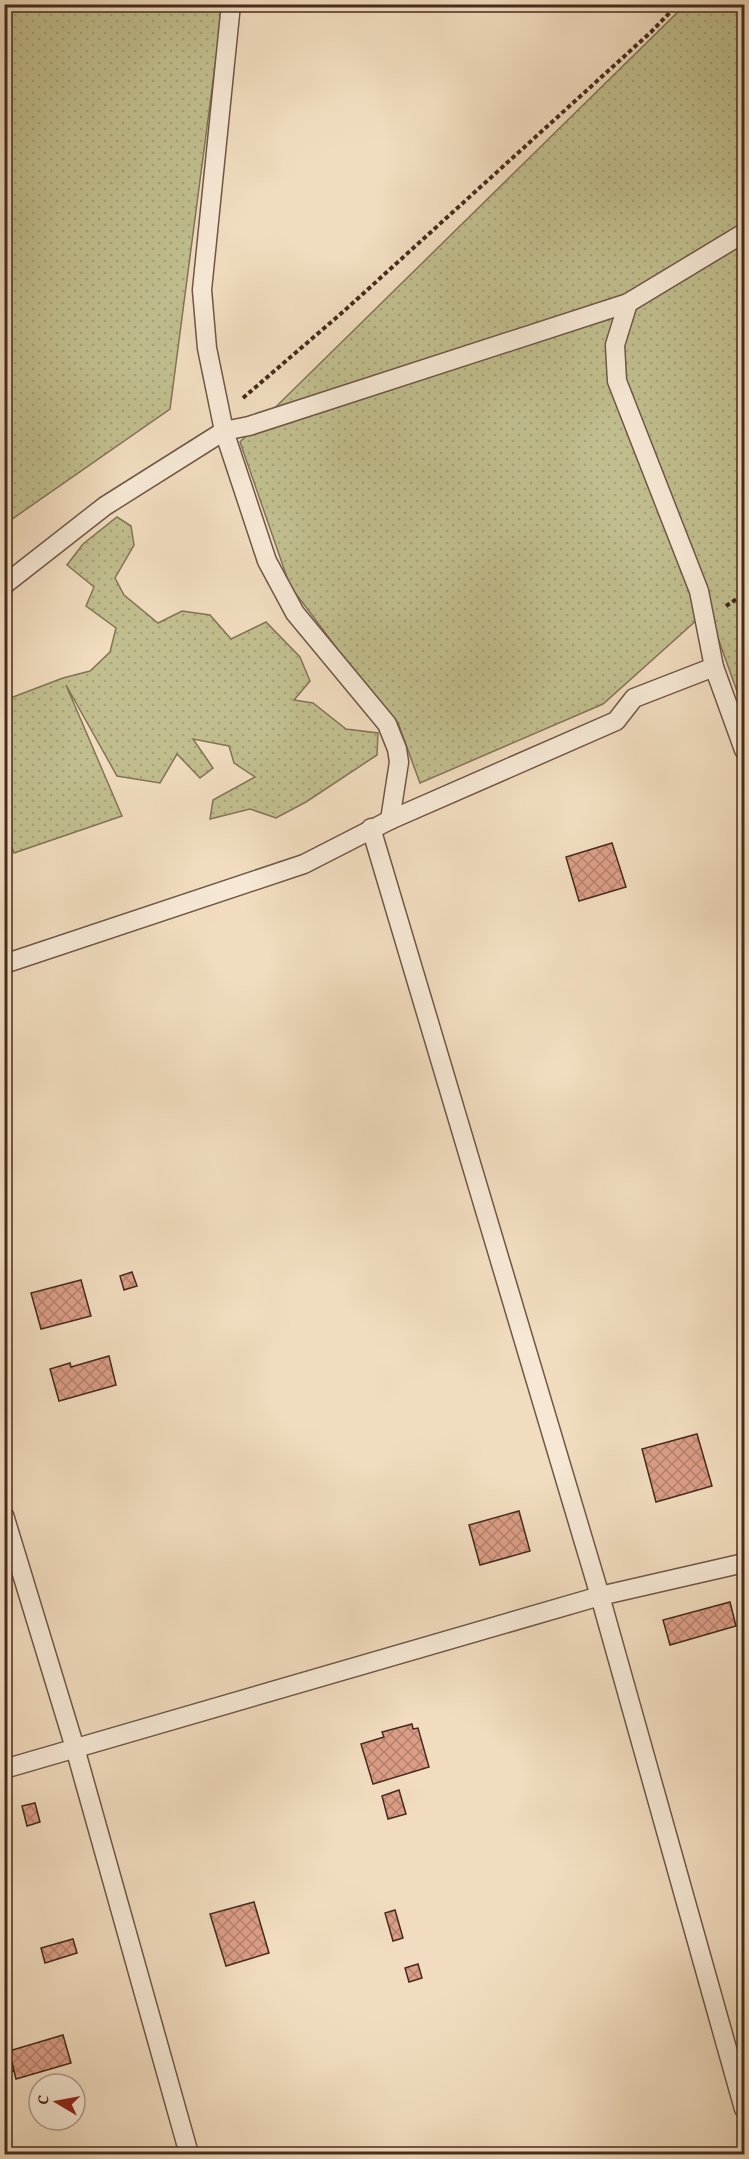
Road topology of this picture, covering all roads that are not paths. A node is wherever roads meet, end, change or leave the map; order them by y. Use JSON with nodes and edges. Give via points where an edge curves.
{"nodes":[{"id":1,"x":231,"y":4,"type":"edge"},
{"id":2,"x":744,"y":233,"type":"edge"},
{"id":3,"x":628,"y":303,"type":"junction"},
{"id":4,"x":224,"y":431,"type":"junction"},
{"id":5,"x":4,"y":585,"type":"edge"},
{"id":6,"x":714,"y":667,"type":"junction"},
{"id":7,"x":744,"y":750,"type":"edge"},
{"id":8,"x":390,"y":820,"type":"junction"},
{"id":9,"x":371,"y":828,"type":"junction"},
{"id":10,"x":4,"y":964,"type":"edge"},
{"id":11,"x":4,"y":1515,"type":"edge"},
{"id":12,"x":744,"y":1563,"type":"edge"},
{"id":13,"x":600,"y":1596,"type":"junction"},
{"id":14,"x":75,"y":1748,"type":"junction"},
{"id":15,"x":4,"y":1769,"type":"edge"},
{"id":16,"x":744,"y":2109,"type":"edge"},
{"id":17,"x":189,"y":2154,"type":"edge"}],
"edges":[{"from":1,"to":4,"type":"lane","via":[[202,290],[207,348]]},
{"from":2,"to":3,"type":"lane"},
{"from":3,"to":4,"type":"lane"},
{"from":3,"to":6,"type":"lane","via":[[615,345],[617,381],[699,591]]},
{"from":4,"to":5,"type":"lane","via":[[105,506]]},
{"from":4,"to":8,"type":"lane","via":[[267,561],[295,613],[387,724],[399,762]]},
{"from":6,"to":7,"type":"lane"},
{"from":6,"to":8,"type":"lane","via":[[634,698],[616,721]]},
{"from":8,"to":9,"type":"lane"},
{"from":9,"to":10,"type":"lane","via":[[304,864]]},
{"from":9,"to":13,"type":"lane"},
{"from":11,"to":14,"type":"lane"},
{"from":12,"to":13,"type":"lane"},
{"from":13,"to":14,"type":"lane"},
{"from":13,"to":16,"type":"lane"},
{"from":14,"to":15,"type":"lane"},
{"from":14,"to":17,"type":"lane"}]}
